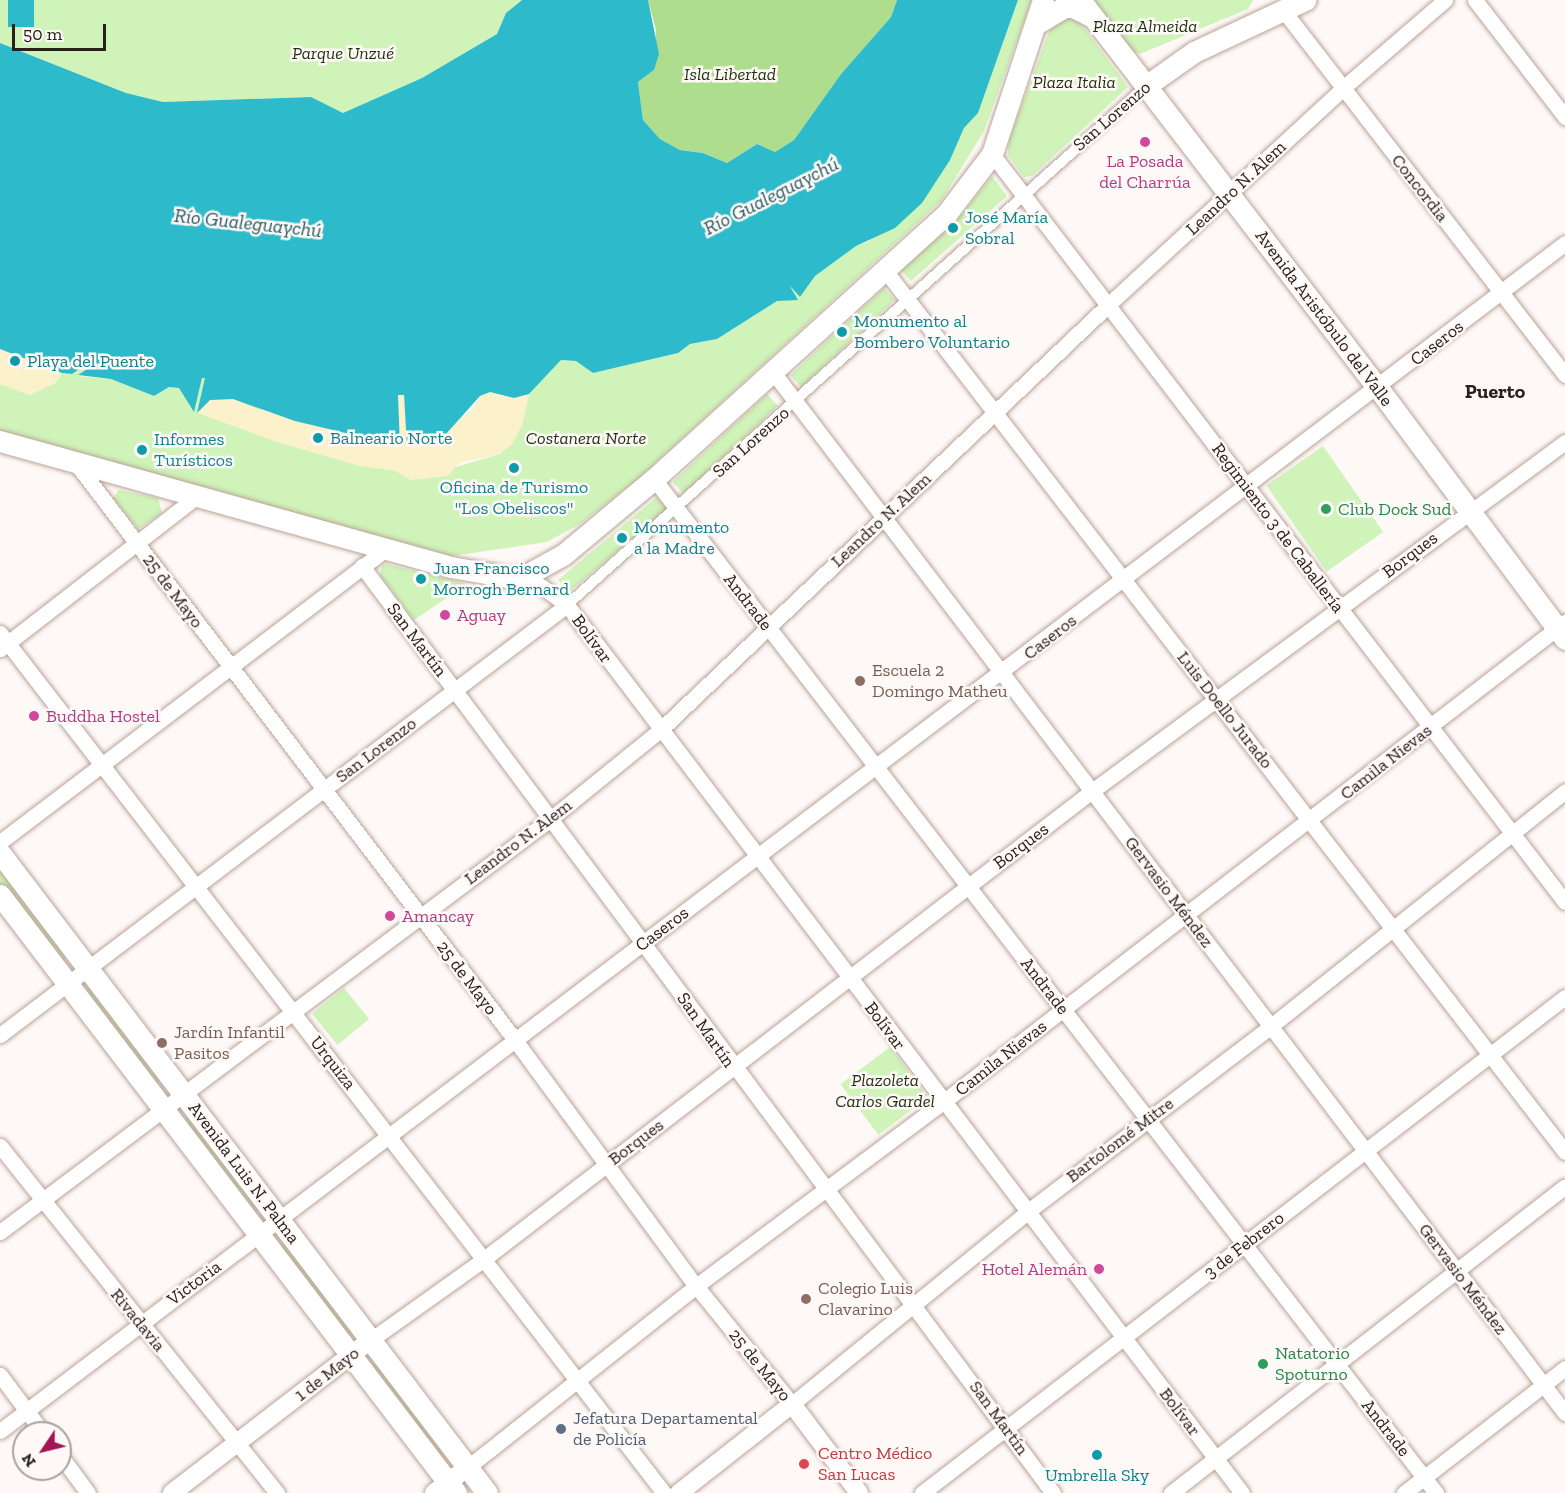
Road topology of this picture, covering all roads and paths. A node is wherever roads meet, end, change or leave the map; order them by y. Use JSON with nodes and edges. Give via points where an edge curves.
{"nodes":[{"id":1,"x":1043,"y":0,"type":"edge"},
{"id":2,"x":1305,"y":0,"type":"edge"},
{"id":3,"x":1445,"y":0,"type":"edge"},
{"id":4,"x":1475,"y":0,"type":"edge"},
{"id":5,"x":1279,"y":5,"type":"edge"},
{"id":6,"x":1084,"y":8,"type":"edge"},
{"id":7,"x":1036,"y":24,"type":"junction"},
{"id":8,"x":1146,"y":86,"type":"junction"},
{"id":9,"x":1343,"y":88,"type":"junction"},
{"id":10,"x":1565,"y":117,"type":"edge"},
{"id":11,"x":992,"y":154,"type":"junction"},
{"id":12,"x":1022,"y":193,"type":"junction"},
{"id":13,"x":1230,"y":195,"type":"junction"},
{"id":14,"x":1565,"y":243,"type":"edge"},
{"id":15,"x":884,"y":269,"type":"junction"},
{"id":16,"x":1501,"y":293,"type":"junction"},
{"id":17,"x":907,"y":297,"type":"junction"},
{"id":18,"x":1108,"y":305,"type":"junction"},
{"id":19,"x":773,"y":372,"type":"junction"},
{"id":20,"x":1565,"y":375,"type":"edge"},
{"id":21,"x":1378,"y":388,"type":"junction"},
{"id":22,"x":796,"y":401,"type":"junction"},
{"id":23,"x":996,"y":413,"type":"junction"},
{"id":24,"x":1565,"y":442,"type":"edge"},
{"id":25,"x":2,"y":443,"type":"edge"},
{"id":26,"x":75,"y":462,"type":"junction"},
{"id":27,"x":654,"y":479,"type":"junction"},
{"id":28,"x":1247,"y":487,"type":"junction"},
{"id":29,"x":195,"y":498,"type":"junction"},
{"id":30,"x":677,"y":510,"type":"junction"},
{"id":31,"x":1469,"y":511,"type":"junction"},
{"id":32,"x":885,"y":517,"type":"junction"},
{"id":33,"x":137,"y":543,"type":"junction"},
{"id":34,"x":384,"y":550,"type":"junction"},
{"id":35,"x":362,"y":566,"type":"junction"},
{"id":36,"x":514,"y":578,"type":"junction"},
{"id":37,"x":1124,"y":580,"type":"junction"},
{"id":38,"x":567,"y":605,"type":"junction"},
{"id":39,"x":1339,"y":608,"type":"junction"},
{"id":40,"x":766,"y":626,"type":"junction"},
{"id":41,"x":1562,"y":630,"type":"edge"},
{"id":42,"x":3,"y":642,"type":"edge"},
{"id":43,"x":231,"y":667,"type":"junction"},
{"id":44,"x":1001,"y":675,"type":"junction"},
{"id":45,"x":455,"y":690,"type":"junction"},
{"id":46,"x":1216,"y":700,"type":"junction"},
{"id":47,"x":1431,"y":727,"type":"junction"},
{"id":48,"x":659,"y":731,"type":"junction"},
{"id":49,"x":103,"y":766,"type":"junction"},
{"id":50,"x":876,"y":767,"type":"junction"},
{"id":51,"x":323,"y":790,"type":"junction"},
{"id":52,"x":1092,"y":791,"type":"junction"},
{"id":53,"x":1565,"y":791,"type":"edge"},
{"id":54,"x":549,"y":820,"type":"junction"},
{"id":55,"x":1310,"y":820,"type":"junction"},
{"id":56,"x":1512,"y":833,"type":"junction"},
{"id":57,"x":0,"y":842,"type":"edge"},
{"id":58,"x":0,"y":853,"type":"edge"},
{"id":59,"x":756,"y":858,"type":"junction"},
{"id":60,"x":195,"y":886,"type":"junction"},
{"id":61,"x":967,"y":887,"type":"junction"},
{"id":62,"x":0,"y":895,"type":"edge"},
{"id":63,"x":1565,"y":902,"type":"edge"},
{"id":64,"x":420,"y":915,"type":"junction"},
{"id":65,"x":1186,"y":915,"type":"junction"},
{"id":66,"x":1392,"y":927,"type":"junction"},
{"id":67,"x":644,"y":942,"type":"junction"},
{"id":68,"x":84,"y":968,"type":"junction"},
{"id":69,"x":850,"y":979,"type":"junction"},
{"id":70,"x":66,"y":982,"type":"junction"},
{"id":71,"x":1565,"y":997,"type":"edge"},
{"id":72,"x":1063,"y":1010,"type":"junction"},
{"id":73,"x":293,"y":1011,"type":"junction"},
{"id":74,"x":1270,"y":1026,"type":"junction"},
{"id":75,"x":0,"y":1035,"type":"edge"},
{"id":76,"x":515,"y":1040,"type":"junction"},
{"id":77,"x":1490,"y":1055,"type":"junction"},
{"id":78,"x":733,"y":1068,"type":"junction"},
{"id":79,"x":183,"y":1093,"type":"junction"},
{"id":80,"x":943,"y":1102,"type":"junction"},
{"id":81,"x":163,"y":1108,"type":"junction"},
{"id":82,"x":1148,"y":1119,"type":"junction"},
{"id":83,"x":389,"y":1135,"type":"junction"},
{"id":84,"x":0,"y":1146,"type":"edge"},
{"id":85,"x":1366,"y":1151,"type":"junction"},
{"id":86,"x":1565,"y":1152,"type":"edge"},
{"id":87,"x":606,"y":1165,"type":"junction"},
{"id":88,"x":1565,"y":1186,"type":"edge"},
{"id":89,"x":826,"y":1188,"type":"junction"},
{"id":90,"x":42,"y":1200,"type":"junction"},
{"id":91,"x":1027,"y":1212,"type":"junction"},
{"id":92,"x":279,"y":1219,"type":"junction"},
{"id":93,"x":0,"y":1232,"type":"edge"},
{"id":94,"x":259,"y":1234,"type":"junction"},
{"id":95,"x":1244,"y":1245,"type":"junction"},
{"id":96,"x":484,"y":1259,"type":"junction"},
{"id":97,"x":1457,"y":1271,"type":"junction"},
{"id":98,"x":696,"y":1286,"type":"junction"},
{"id":99,"x":915,"y":1305,"type":"junction"},
{"id":100,"x":141,"y":1323,"type":"junction"},
{"id":101,"x":1123,"y":1338,"type":"junction"},
{"id":102,"x":372,"y":1339,"type":"junction"},
{"id":103,"x":351,"y":1354,"type":"junction"},
{"id":104,"x":1337,"y":1364,"type":"junction"},
{"id":105,"x":1565,"y":1368,"type":"edge"},
{"id":106,"x":0,"y":1375,"type":"edge"},
{"id":107,"x":577,"y":1381,"type":"junction"},
{"id":108,"x":1544,"y":1385,"type":"junction"},
{"id":109,"x":792,"y":1404,"type":"junction"},
{"id":110,"x":27,"y":1411,"type":"junction"},
{"id":111,"x":1565,"y":1413,"type":"edge"},
{"id":112,"x":34,"y":1421,"type":"edge"},
{"id":113,"x":1007,"y":1428,"type":"junction"},
{"id":114,"x":0,"y":1431,"type":"edge"},
{"id":115,"x":238,"y":1443,"type":"junction"},
{"id":116,"x":1216,"y":1459,"type":"junction"},
{"id":117,"x":468,"y":1467,"type":"junction"},
{"id":118,"x":72,"y":1471,"type":"edge"},
{"id":119,"x":1424,"y":1477,"type":"junction"},
{"id":120,"x":446,"y":1490,"type":"edge"},
{"id":121,"x":88,"y":1493,"type":"edge"},
{"id":122,"x":172,"y":1493,"type":"edge"},
{"id":123,"x":277,"y":1493,"type":"edge"},
{"id":124,"x":487,"y":1493,"type":"edge"},
{"id":125,"x":664,"y":1493,"type":"edge"},
{"id":126,"x":679,"y":1493,"type":"edge"},
{"id":127,"x":859,"y":1493,"type":"edge"},
{"id":128,"x":922,"y":1493,"type":"edge"},
{"id":129,"x":1053,"y":1493,"type":"edge"},
{"id":130,"x":1171,"y":1493,"type":"edge"},
{"id":131,"x":1242,"y":1493,"type":"edge"},
{"id":132,"x":1404,"y":1493,"type":"edge"},
{"id":133,"x":1436,"y":1493,"type":"edge"}],
"edges":[{"from":1,"to":7,"type":"main road"},
{"from":2,"to":5,"type":"main road","name":"San Lorenzo"},
{"from":3,"to":9,"type":"street","name":"Leandro N. Alem"},
{"from":4,"to":10,"type":"street"},
{"from":5,"to":8,"type":"main road","name":"San Lorenzo","via":[[1194,52]]},
{"from":5,"to":9,"type":"street","name":"Concordia"},
{"from":6,"to":7,"type":"main road","via":[[1064,7]]},
{"from":6,"to":8,"type":"main road","name":"Avenida Aristóbulo del Valle"},
{"from":7,"to":11,"type":"main road"},
{"from":8,"to":12,"type":"street","name":"San Lorenzo"},
{"from":8,"to":13,"type":"main road","name":"Avenida Aristóbulo del Valle"},
{"from":9,"to":13,"type":"street","name":"Leandro N. Alem"},
{"from":9,"to":16,"type":"street","name":"Concordia"},
{"from":11,"to":12,"type":"street","name":"Regimiento 3 de Caballería"},
{"from":11,"to":15,"type":"main road","via":[[946,213]]},
{"from":12,"to":17,"type":"street","name":"San Lorenzo"},
{"from":12,"to":18,"type":"street","name":"Regimiento 3 de Caballería"},
{"from":13,"to":18,"type":"street","name":"Leandro N. Alem"},
{"from":13,"to":21,"type":"main road","name":"Avenida Aristóbulo del Valle"},
{"from":14,"to":16,"type":"street","name":"Caseros"},
{"from":15,"to":17,"type":"street","name":"Luis Doello Jurado"},
{"from":15,"to":19,"type":"main road"},
{"from":16,"to":20,"type":"street","name":"Concordia"},
{"from":16,"to":21,"type":"street","name":"Caseros"},
{"from":17,"to":22,"type":"street","name":"San Lorenzo"},
{"from":17,"to":23,"type":"street","name":"Luis Doello Jurado"},
{"from":18,"to":23,"type":"street","name":"Leandro N. Alem"},
{"from":18,"to":28,"type":"street","name":"Regimiento 3 de Caballería"},
{"from":19,"to":22,"type":"street","name":"Gervasio Méndez"},
{"from":19,"to":27,"type":"main road"},
{"from":21,"to":28,"type":"street","name":"Caseros"},
{"from":21,"to":31,"type":"main road","name":"Avenida Aristóbulo del Valle"},
{"from":22,"to":30,"type":"street","name":"San Lorenzo"},
{"from":22,"to":32,"type":"street","name":"Gervasio Méndez"},
{"from":23,"to":32,"type":"street","name":"Leandro N. Alem"},
{"from":23,"to":37,"type":"street","name":"Luis Doello Jurado"},
{"from":24,"to":31,"type":"street","name":"Borques"},
{"from":25,"to":26,"type":"main road"},
{"from":26,"to":29,"type":"main road"},
{"from":26,"to":33,"type":"street","name":"25 de Mayo"},
{"from":27,"to":30,"type":"street","name":"Andrade"},
{"from":27,"to":36,"type":"main road","via":[[563,555]]},
{"from":28,"to":37,"type":"street","name":"Caseros"},
{"from":28,"to":39,"type":"street","name":"Regimiento 3 de Caballería"},
{"from":29,"to":33,"type":"street"},
{"from":29,"to":34,"type":"main road"},
{"from":30,"to":38,"type":"street","name":"San Lorenzo"},
{"from":30,"to":40,"type":"street","name":"Andrade"},
{"from":31,"to":39,"type":"street","name":"Borques"},
{"from":31,"to":41,"type":"main road","name":"Avenida Aristóbulo del Valle"},
{"from":32,"to":40,"type":"street","name":"Leandro N. Alem"},
{"from":32,"to":44,"type":"street","name":"Gervasio Méndez"},
{"from":33,"to":42,"type":"street"},
{"from":33,"to":43,"type":"street","name":"25 de Mayo"},
{"from":34,"to":35,"type":"street"},
{"from":34,"to":36,"type":"main road","via":[[474,573]]},
{"from":35,"to":43,"type":"street"},
{"from":35,"to":45,"type":"street","name":"San Martín"},
{"from":36,"to":38,"type":"street","name":"Bolívar","via":[[540,586]]},
{"from":37,"to":44,"type":"street","name":"Caseros"},
{"from":37,"to":46,"type":"street","name":"Luis Doello Jurado"},
{"from":38,"to":45,"type":"street","name":"San Lorenzo"},
{"from":38,"to":48,"type":"street","name":"Bolívar"},
{"from":39,"to":46,"type":"street","name":"Borques"},
{"from":39,"to":47,"type":"street","name":"Regimiento 3 de Caballería"},
{"from":40,"to":48,"type":"street","name":"Leandro N. Alem"},
{"from":40,"to":50,"type":"street","name":"Andrade"},
{"from":41,"to":47,"type":"street","name":"Camila Nievas"},
{"from":42,"to":49,"type":"street","name":"Urquiza"},
{"from":43,"to":49,"type":"street"},
{"from":43,"to":51,"type":"street","name":"25 de Mayo"},
{"from":44,"to":50,"type":"street","name":"Caseros"},
{"from":44,"to":52,"type":"street","name":"Gervasio Méndez"},
{"from":45,"to":51,"type":"street","name":"San Lorenzo"},
{"from":45,"to":54,"type":"street","name":"San Martín"},
{"from":46,"to":52,"type":"street","name":"Borques"},
{"from":46,"to":55,"type":"street","name":"Luis Doello Jurado"},
{"from":47,"to":55,"type":"street","name":"Camila Nievas"},
{"from":47,"to":56,"type":"street","name":"Regimiento 3 de Caballería"},
{"from":48,"to":54,"type":"street","name":"Leandro N. Alem"},
{"from":48,"to":59,"type":"street","name":"Bolívar"},
{"from":49,"to":57,"type":"street"},
{"from":49,"to":60,"type":"street","name":"Urquiza"},
{"from":50,"to":59,"type":"street","name":"Caseros"},
{"from":50,"to":61,"type":"street","name":"Andrade"},
{"from":51,"to":60,"type":"street","name":"San Lorenzo"},
{"from":51,"to":64,"type":"street","name":"25 de Mayo"},
{"from":52,"to":61,"type":"street","name":"Borques"},
{"from":52,"to":65,"type":"street","name":"Gervasio Méndez"},
{"from":53,"to":56,"type":"street","name":"Bartolomé Mitre"},
{"from":54,"to":64,"type":"street","name":"Leandro N. Alem"},
{"from":54,"to":67,"type":"street","name":"San Martín"},
{"from":55,"to":65,"type":"street","name":"Camila Nievas"},
{"from":55,"to":66,"type":"street","name":"Luis Doello Jurado"},
{"from":56,"to":63,"type":"street","name":"Regimiento 3 de Caballería"},
{"from":56,"to":66,"type":"street","name":"Bartolomé Mitre"},
{"from":58,"to":68,"type":"main road","name":"Avenida Luis N. Palma"},
{"from":59,"to":67,"type":"street","name":"Caseros"},
{"from":59,"to":69,"type":"street","name":"Bolívar"},
{"from":60,"to":68,"type":"street","name":"San Lorenzo"},
{"from":60,"to":73,"type":"street","name":"Urquiza"},
{"from":61,"to":69,"type":"street","name":"Borques"},
{"from":61,"to":72,"type":"street","name":"Andrade"},
{"from":62,"to":70,"type":"main road","name":"Avenida Luis N. Palma"},
{"from":64,"to":73,"type":"street","name":"Leandro N. Alem"},
{"from":64,"to":76,"type":"street","name":"25 de Mayo"},
{"from":65,"to":72,"type":"street","name":"Camila Nievas"},
{"from":65,"to":74,"type":"street","name":"Gervasio Méndez"},
{"from":66,"to":74,"type":"street","name":"Bartolomé Mitre"},
{"from":66,"to":77,"type":"street","name":"Luis Doello Jurado"},
{"from":67,"to":76,"type":"street","name":"Caseros"},
{"from":67,"to":78,"type":"street","name":"San Martín"},
{"from":68,"to":70,"type":"street","name":"San Lorenzo"},
{"from":68,"to":79,"type":"main road","name":"Avenida Luis N. Palma"},
{"from":69,"to":78,"type":"street","name":"Borques"},
{"from":69,"to":80,"type":"street","name":"Bolívar"},
{"from":70,"to":75,"type":"street","name":"San Lorenzo"},
{"from":70,"to":81,"type":"main road","name":"Avenida Luis N. Palma"},
{"from":71,"to":77,"type":"street","name":"3 de Febrero"},
{"from":72,"to":80,"type":"street","name":"Camila Nievas"},
{"from":72,"to":82,"type":"street","name":"Andrade"},
{"from":73,"to":79,"type":"street","name":"Leandro N. Alem"},
{"from":73,"to":83,"type":"street","name":"Urquiza"},
{"from":74,"to":82,"type":"street","name":"Bartolomé Mitre"},
{"from":74,"to":85,"type":"street","name":"Gervasio Méndez"},
{"from":76,"to":83,"type":"street","name":"Caseros"},
{"from":76,"to":87,"type":"street","name":"25 de Mayo"},
{"from":77,"to":85,"type":"street","name":"3 de Febrero"},
{"from":77,"to":86,"type":"street","name":"Luis Doello Jurado"},
{"from":78,"to":87,"type":"street","name":"Borques"},
{"from":78,"to":89,"type":"street","name":"San Martín"},
{"from":79,"to":81,"type":"street","name":"Leandro N. Alem"},
{"from":79,"to":92,"type":"main road","name":"Avenida Luis N. Palma"},
{"from":80,"to":89,"type":"street","name":"Camila Nievas"},
{"from":80,"to":91,"type":"street","name":"Bolívar"},
{"from":81,"to":90,"type":"street","name":"Leandro N. Alem"},
{"from":81,"to":94,"type":"main road","name":"Avenida Luis N. Palma"},
{"from":82,"to":91,"type":"street","name":"Bartolomé Mitre"},
{"from":82,"to":95,"type":"street","name":"Andrade"},
{"from":83,"to":92,"type":"street","name":"Victoria"},
{"from":83,"to":96,"type":"street","name":"Urquiza"},
{"from":84,"to":90,"type":"street","name":"Rivadavia"},
{"from":85,"to":95,"type":"street","name":"3 de Febrero"},
{"from":85,"to":97,"type":"street","name":"Gervasio Méndez"},
{"from":87,"to":96,"type":"street","name":"Borques"},
{"from":87,"to":98,"type":"street","name":"25 de Mayo"},
{"from":88,"to":97,"type":"street"},
{"from":89,"to":98,"type":"street","name":"Camila Nievas"},
{"from":89,"to":99,"type":"street","name":"San Martín"},
{"from":90,"to":93,"type":"street","name":"Leandro N. Alem"},
{"from":90,"to":100,"type":"street","name":"Rivadavia"},
{"from":91,"to":99,"type":"street","name":"Bartolomé Mitre"},
{"from":91,"to":101,"type":"street","name":"Bolívar"},
{"from":92,"to":94,"type":"street","name":"Victoria"},
{"from":92,"to":102,"type":"main road","name":"Avenida Luis N. Palma"},
{"from":94,"to":100,"type":"street","name":"Victoria"},
{"from":94,"to":103,"type":"main road","name":"Avenida Luis N. Palma"},
{"from":95,"to":101,"type":"street","name":"3 de Febrero"},
{"from":95,"to":104,"type":"street","name":"Andrade"},
{"from":96,"to":102,"type":"street","name":"1 de Mayo"},
{"from":96,"to":107,"type":"street","name":"Urquiza"},
{"from":97,"to":104,"type":"street"},
{"from":97,"to":108,"type":"street","name":"Gervasio Méndez"},
{"from":98,"to":107,"type":"street","name":"Camila Nievas"},
{"from":98,"to":109,"type":"street","name":"25 de Mayo"},
{"from":99,"to":109,"type":"street","name":"Bartolomé Mitre"},
{"from":99,"to":113,"type":"street","name":"San Martín"},
{"from":100,"to":110,"type":"street","name":"Victoria"},
{"from":100,"to":115,"type":"street","name":"Rivadavia"},
{"from":101,"to":113,"type":"street","name":"3 de Febrero"},
{"from":101,"to":116,"type":"street","name":"Bolívar"},
{"from":102,"to":103,"type":"street","name":"1 de Mayo"},
{"from":102,"to":117,"type":"main road","name":"Avenida Luis N. Palma"},
{"from":103,"to":115,"type":"street","name":"1 de Mayo"},
{"from":103,"to":120,"type":"main road","name":"Avenida Luis N. Palma"},
{"from":104,"to":116,"type":"street"},
{"from":104,"to":119,"type":"street","name":"Andrade"},
{"from":105,"to":108,"type":"street"},
{"from":106,"to":110,"type":"street"},
{"from":107,"to":117,"type":"street","name":"Camila Nievas"},
{"from":107,"to":125,"type":"street","name":"Urquiza"},
{"from":108,"to":111,"type":"street","name":"Gervasio Méndez"},
{"from":108,"to":119,"type":"street"},
{"from":109,"to":126,"type":"street","name":"Bartolomé Mitre"},
{"from":109,"to":127,"type":"street","name":"25 de Mayo"},
{"from":110,"to":112,"type":"street"},
{"from":110,"to":114,"type":"street","name":"Victoria"},
{"from":113,"to":128,"type":"street","name":"3 de Febrero"},
{"from":113,"to":129,"type":"street","name":"San Martín"},
{"from":115,"to":122,"type":"street","name":"1 de Mayo"},
{"from":115,"to":123,"type":"street","name":"Rivadavia"},
{"from":116,"to":130,"type":"street"},
{"from":116,"to":131,"type":"street","name":"Bolívar"},
{"from":117,"to":120,"type":"street"},
{"from":117,"to":124,"type":"main road","name":"Avenida Luis N. Palma"},
{"from":118,"to":121,"type":"street"},
{"from":119,"to":132,"type":"street"},
{"from":119,"to":133,"type":"street","name":"Andrade"}]}
